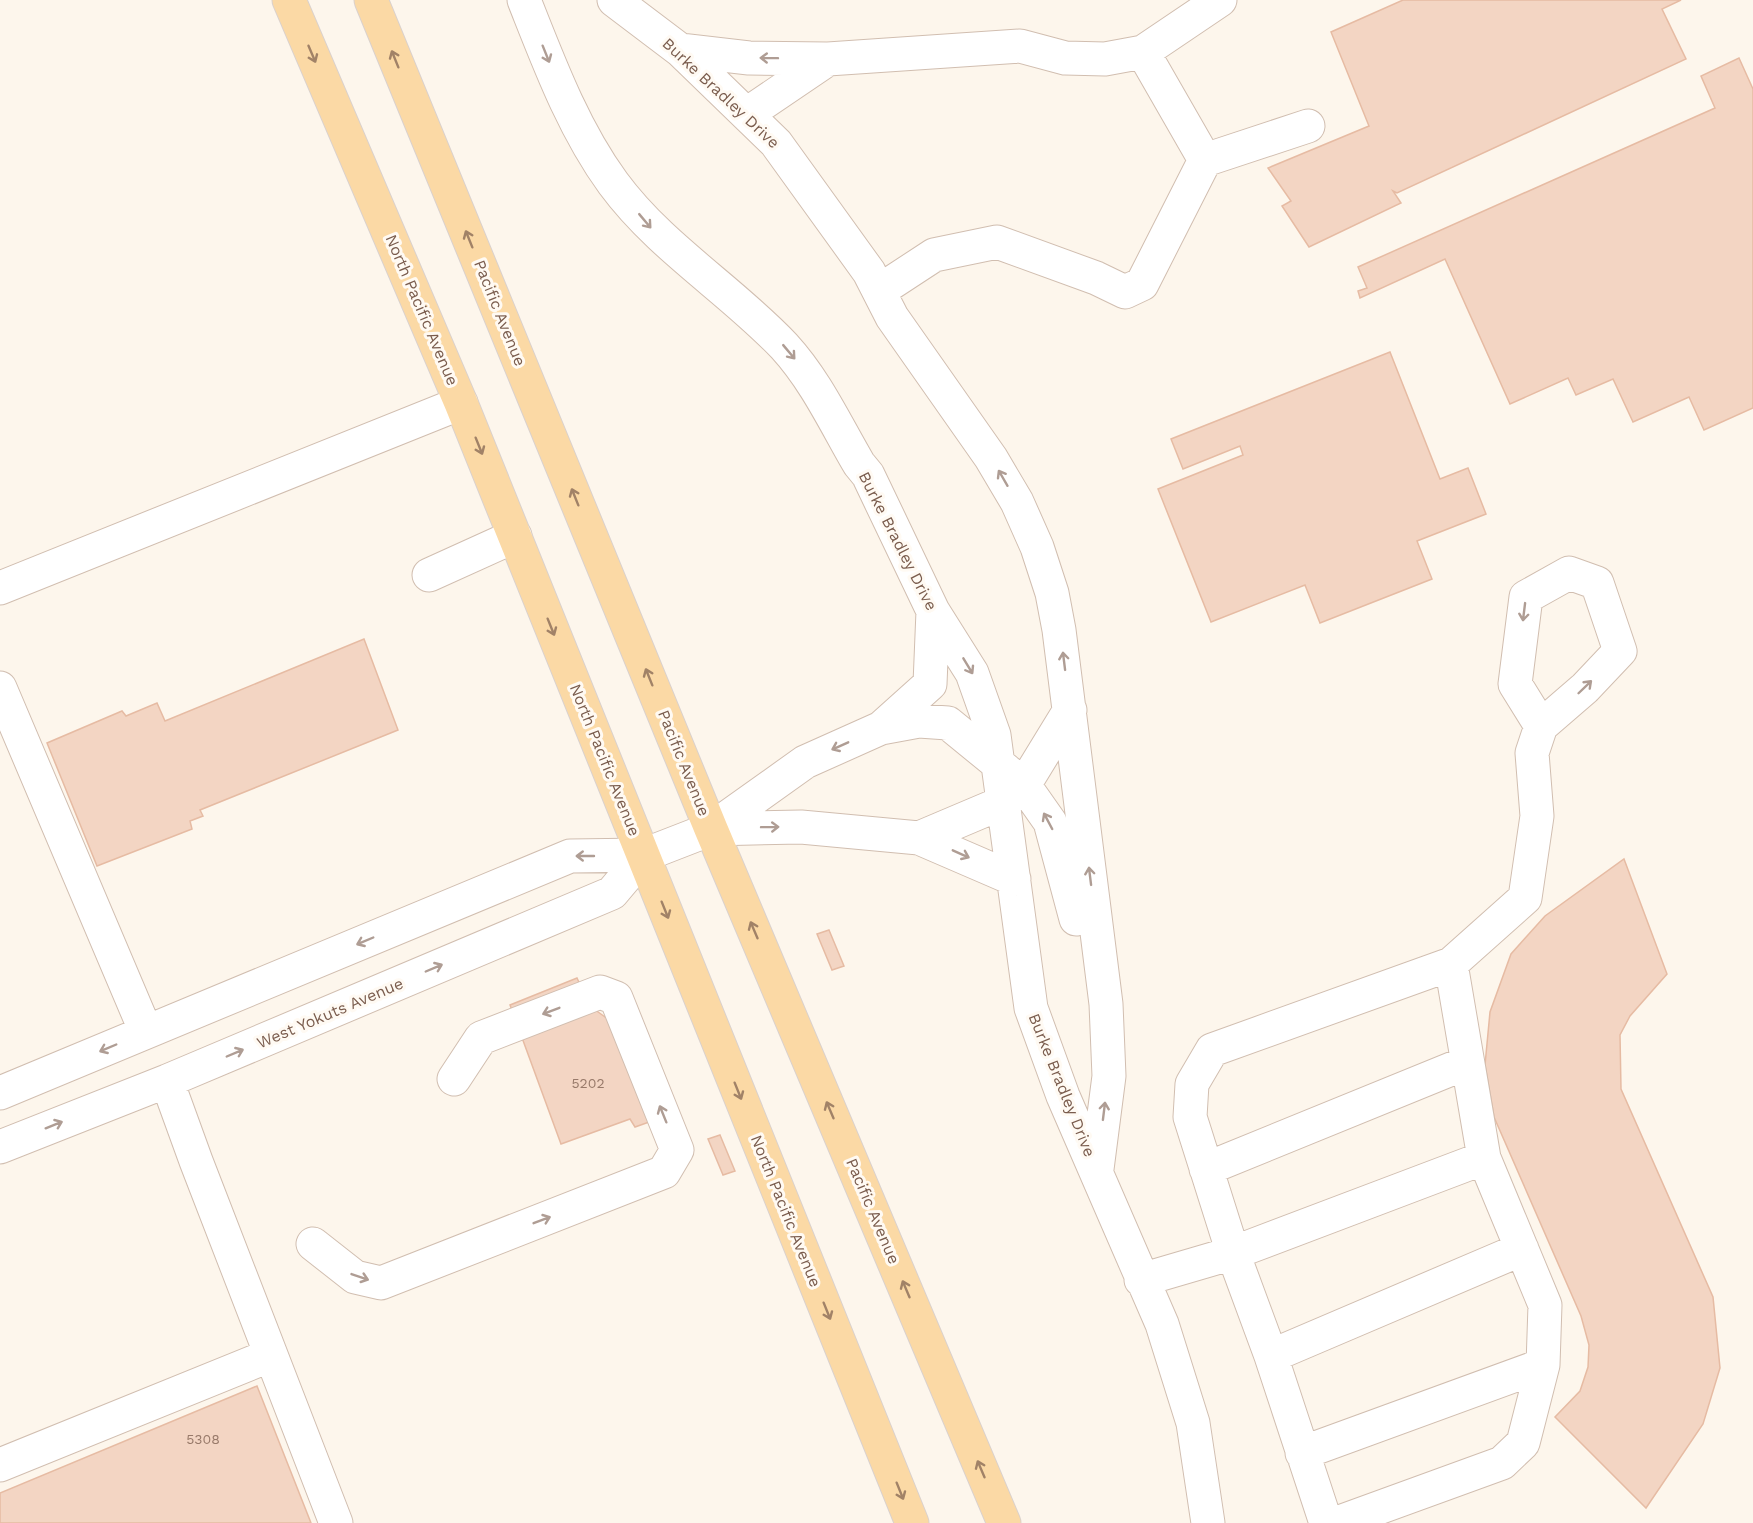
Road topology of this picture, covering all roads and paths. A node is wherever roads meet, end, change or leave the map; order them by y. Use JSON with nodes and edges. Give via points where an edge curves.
{"nodes":[{"id":1,"x":289,"y":0,"type":"edge"},
{"id":2,"x":371,"y":0,"type":"edge"},
{"id":3,"x":524,"y":0,"type":"edge"},
{"id":4,"x":614,"y":0,"type":"edge"},
{"id":5,"x":1220,"y":0,"type":"edge"},
{"id":6,"x":680,"y":50,"type":"junction"},
{"id":7,"x":1143,"y":52,"type":"junction"},
{"id":8,"x":828,"y":59,"type":"junction"},
{"id":9,"x":747,"y":114,"type":"junction"},
{"id":10,"x":1308,"y":126,"type":"dead end"},
{"id":11,"x":1205,"y":160,"type":"junction"},
{"id":12,"x":879,"y":291,"type":"junction"},
{"id":13,"x":461,"y":403,"type":"junction"},
{"id":14,"x":515,"y":536,"type":"junction"},
{"id":15,"x":429,"y":575,"type":"dead end"},
{"id":16,"x":0,"y":588,"type":"edge"},
{"id":17,"x":933,"y":610,"type":"junction"},
{"id":18,"x":0,"y":688,"type":"edge"},
{"id":19,"x":1070,"y":710,"type":"junction"},
{"id":20,"x":1541,"y":726,"type":"dead end"},
{"id":21,"x":881,"y":728,"type":"junction"},
{"id":22,"x":998,"y":764,"type":"junction"},
{"id":23,"x":1014,"y":794,"type":"junction"},
{"id":24,"x":711,"y":829,"type":"junction"},
{"id":25,"x":919,"y":838,"type":"junction"},
{"id":26,"x":644,"y":855,"type":"junction"},
{"id":27,"x":1014,"y":879,"type":"junction"},
{"id":28,"x":1451,"y":964,"type":"junction"},
{"id":29,"x":1102,"y":974,"type":"junction"},
{"id":30,"x":146,"y":1032,"type":"junction"},
{"id":31,"x":1466,"y":1063,"type":"junction"},
{"id":32,"x":454,"y":1079,"type":"dead end"},
{"id":33,"x":167,"y":1081,"type":"junction"},
{"id":34,"x":0,"y":1094,"type":"edge"},
{"id":35,"x":0,"y":1147,"type":"edge"},
{"id":36,"x":1484,"y":1158,"type":"junction"},
{"id":37,"x":1096,"y":1169,"type":"junction"},
{"id":38,"x":1206,"y":1169,"type":"junction"},
{"id":39,"x":313,"y":1244,"type":"dead end"},
{"id":40,"x":1522,"y":1249,"type":"junction"},
{"id":41,"x":1233,"y":1253,"type":"junction"},
{"id":42,"x":1141,"y":1280,"type":"junction"},
{"id":43,"x":271,"y":1355,"type":"junction"},
{"id":44,"x":1271,"y":1356,"type":"junction"},
{"id":45,"x":1543,"y":1365,"type":"junction"},
{"id":46,"x":1302,"y":1453,"type":"junction"},
{"id":47,"x":0,"y":1465,"type":"edge"},
{"id":48,"x":336,"y":1523,"type":"edge"},
{"id":49,"x":912,"y":1523,"type":"edge"},
{"id":50,"x":1004,"y":1523,"type":"edge"},
{"id":51,"x":1208,"y":1523,"type":"edge"},
{"id":52,"x":1326,"y":1523,"type":"edge"},
{"id":53,"x":1337,"y":1523,"type":"edge"}],
"edges":[{"from":1,"to":13,"type":"main road","name":"North Pacific Avenue","one_way":true},
{"from":24,"to":2,"type":"main road","name":"Pacific Avenue","one_way":true},
{"from":3,"to":17,"type":"street","name":"Burke Bradley Drive","one_way":true,"via":[[564,99],[613,182],[652,229],[785,347],[819,390],[868,475]]},
{"from":4,"to":6,"type":"street","name":"Burke Bradley Drive"},
{"from":5,"to":7,"type":"street"},
{"from":8,"to":6,"type":"street","one_way":true,"via":[[749,58]]},
{"from":6,"to":9,"type":"street","name":"Burke Bradley Drive"},
{"from":7,"to":8,"type":"street","via":[[1105,59],[1065,58],[1020,45]]},
{"from":7,"to":11,"type":"street"},
{"from":8,"to":9,"type":"street"},
{"from":9,"to":12,"type":"street","name":"Burke Bradley Drive","via":[[798,171]]},
{"from":10,"to":11,"type":"street"},
{"from":11,"to":12,"type":"street","via":[[1142,284],[1125,292],[997,242],[934,255]]},
{"from":19,"to":12,"type":"street","name":"Burke Bradley Drive","one_way":true,"via":[[1052,592],[1017,502],[991,458],[892,317]]},
{"from":13,"to":14,"type":"main road","name":"North Pacific Avenue","one_way":true},
{"from":13,"to":16,"type":"street"},
{"from":14,"to":15,"type":"street"},
{"from":14,"to":26,"type":"main road","name":"North Pacific Avenue","one_way":true},
{"from":17,"to":21,"type":"street","via":[[930,684]]},
{"from":17,"to":22,"type":"street","name":"Burke Bradley Drive","one_way":true,"via":[[972,673],[994,735]]},
{"from":18,"to":30,"type":"street"},
{"from":19,"to":23,"type":"street"},
{"from":29,"to":19,"type":"street","name":"Burke Bradley Drive","one_way":true},
{"from":20,"to":28,"type":"street","via":[[1532,753],[1537,816],[1525,898]]},
{"from":21,"to":22,"type":"street","via":[[919,721],[948,723]]},
{"from":21,"to":24,"type":"street","one_way":true,"via":[[805,762]]},
{"from":22,"to":23,"type":"street","name":"Burke Bradley Drive"},
{"from":23,"to":25,"type":"street"},
{"from":23,"to":27,"type":"street","name":"Burke Bradley Drive"},
{"from":29,"to":23,"type":"street","one_way":true,"via":[[1082,942],[1050,822]]},
{"from":24,"to":25,"type":"street","one_way":true,"via":[[801,827]]},
{"from":24,"to":26,"type":"street","name":"West Yokuts Avenue"},
{"from":50,"to":24,"type":"main road","name":"Pacific Avenue","one_way":true},
{"from":25,"to":27,"type":"street","one_way":true},
{"from":26,"to":30,"type":"street","name":"West Yokuts Avenue","one_way":true,"via":[[570,856]]},
{"from":33,"to":26,"type":"street","name":"West Yokuts Avenue","one_way":true,"via":[[612,893]]},
{"from":26,"to":49,"type":"main road","name":"North Pacific Avenue","one_way":true},
{"from":27,"to":37,"type":"street","name":"Burke Bradley Drive","via":[[1031,1008],[1063,1096]]},
{"from":28,"to":31,"type":"street"},
{"from":28,"to":38,"type":"street","via":[[1212,1050],[1192,1084],[1190,1117]]},
{"from":37,"to":29,"type":"street","name":"Burke Bradley Drive","one_way":true,"via":[[1109,1076]]},
{"from":30,"to":34,"type":"street","name":"West Yokuts Avenue","one_way":true},
{"from":31,"to":36,"type":"street"},
{"from":31,"to":38,"type":"street"},
{"from":39,"to":32,"type":"street","one_way":true,"via":[[355,1277],[381,1283],[664,1172],[677,1150],[616,998],[600,992],[481,1038]]},
{"from":35,"to":33,"type":"street","name":"West Yokuts Avenue","one_way":true},
{"from":33,"to":43,"type":"street"},
{"from":36,"to":40,"type":"street"},
{"from":36,"to":41,"type":"street"},
{"from":37,"to":42,"type":"street","name":"Burke Bradley Drive"},
{"from":38,"to":41,"type":"street"},
{"from":40,"to":44,"type":"street"},
{"from":40,"to":45,"type":"street","via":[[1545,1305]]},
{"from":41,"to":42,"type":"street"},
{"from":41,"to":44,"type":"street"},
{"from":42,"to":51,"type":"street","name":"Burke Bradley Drive","via":[[1162,1324],[1193,1423]]},
{"from":43,"to":47,"type":"street"},
{"from":43,"to":48,"type":"street"},
{"from":44,"to":46,"type":"street"},
{"from":45,"to":46,"type":"street"},
{"from":45,"to":53,"type":"street","via":[[1523,1443],[1502,1462]]},
{"from":46,"to":52,"type":"street"}]}
